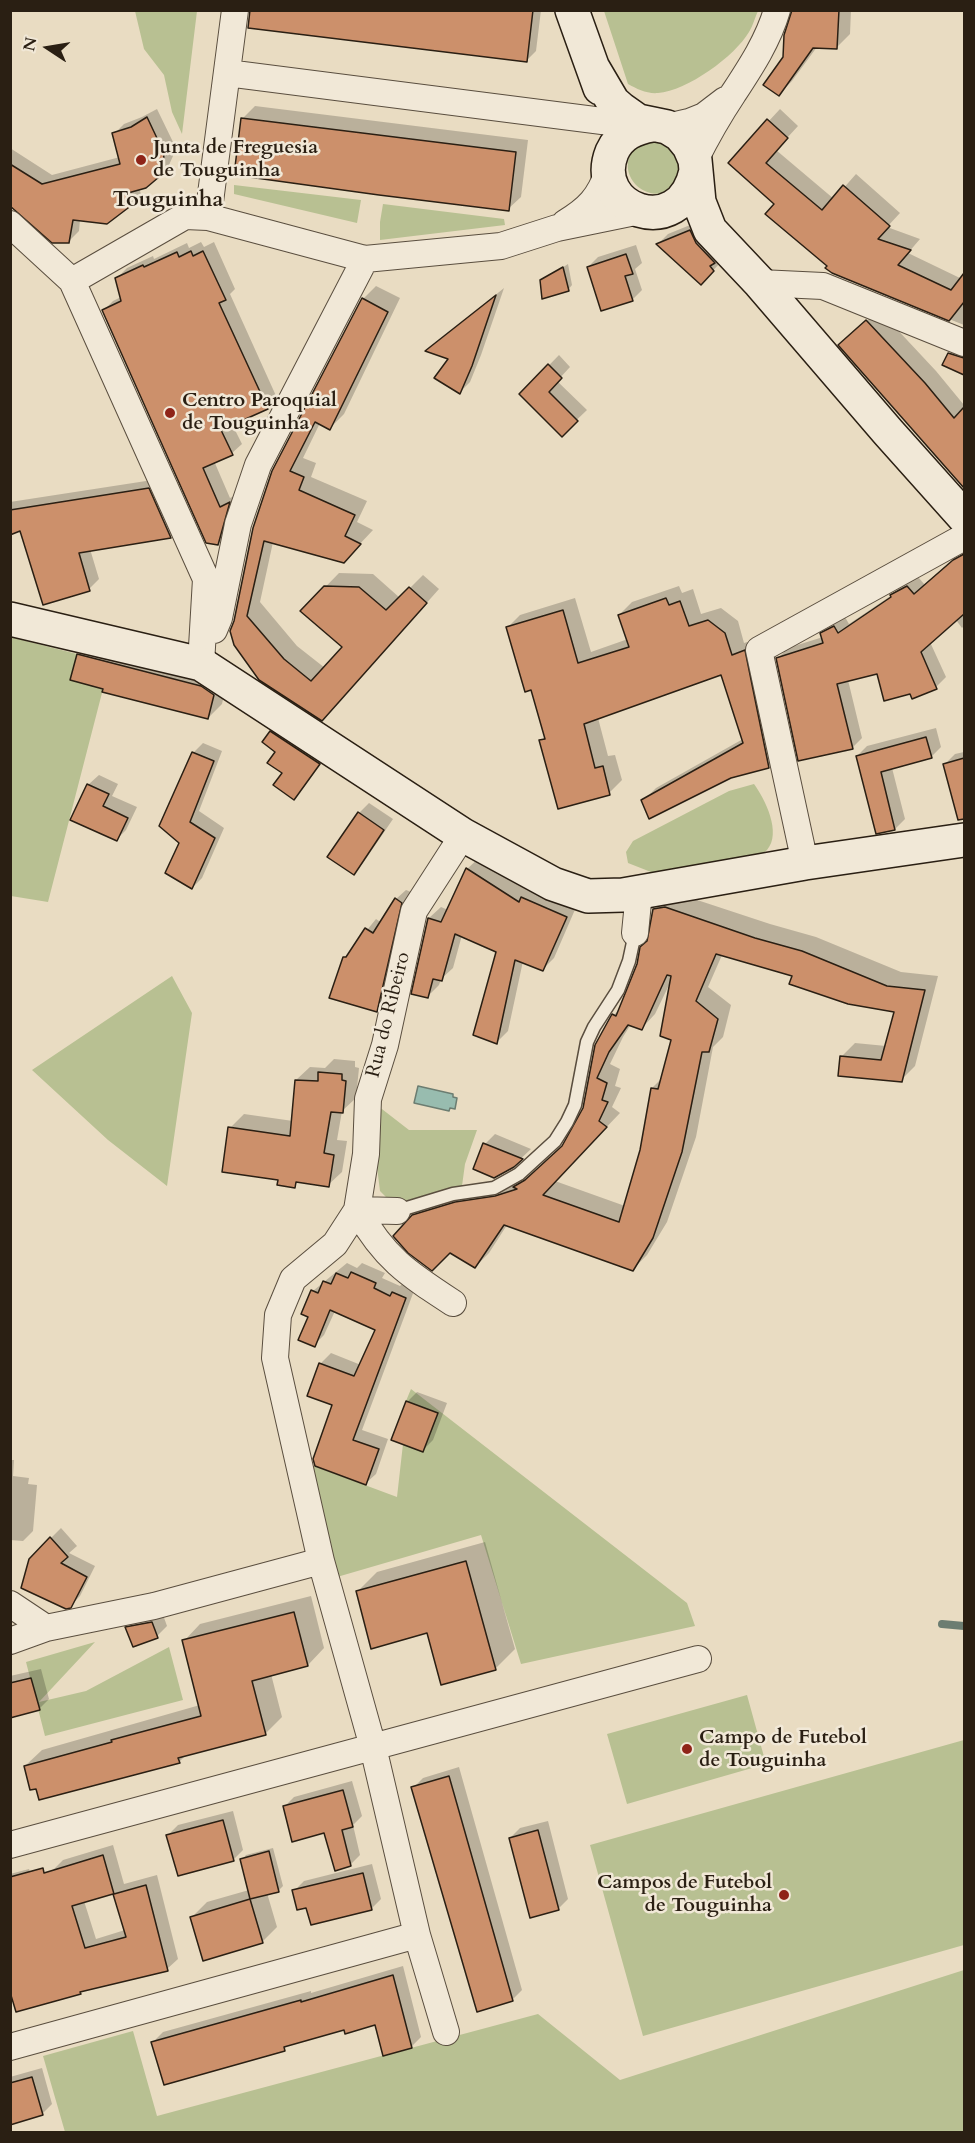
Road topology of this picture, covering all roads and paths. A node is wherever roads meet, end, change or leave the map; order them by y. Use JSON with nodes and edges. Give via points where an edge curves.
{"nodes":[{"id":1,"x":235,"y":10,"type":"edge"},
{"id":2,"x":572,"y":10,"type":"edge"},
{"id":3,"x":777,"y":10,"type":"edge"},
{"id":4,"x":593,"y":68,"type":"junction"},
{"id":5,"x":227,"y":73,"type":"junction"},
{"id":6,"x":731,"y":96,"type":"junction"},
{"id":7,"x":659,"y":126,"type":"junction"},
{"id":8,"x":611,"y":147,"type":"junction"},
{"id":9,"x":695,"y":166,"type":"junction"},
{"id":10,"x":647,"y":212,"type":"junction"},
{"id":11,"x":208,"y":217,"type":"junction"},
{"id":12,"x":10,"y":225,"type":"edge"},
{"id":13,"x":557,"y":228,"type":"junction"},
{"id":14,"x":710,"y":230,"type":"junction"},
{"id":15,"x":365,"y":259,"type":"junction"},
{"id":16,"x":72,"y":281,"type":"junction"},
{"id":17,"x":760,"y":283,"type":"junction"},
{"id":18,"x":964,"y":343,"type":"edge"},
{"id":19,"x":962,"y":513,"type":"edge"},
{"id":20,"x":10,"y":619,"type":"edge"},
{"id":21,"x":201,"y":664,"type":"junction"},
{"id":22,"x":463,"y":835,"type":"junction"},
{"id":23,"x":964,"y":840,"type":"edge"},
{"id":24,"x":805,"y":863,"type":"junction"},
{"id":25,"x":639,"y":892,"type":"junction"},
{"id":26,"x":635,"y":933,"type":"joint"},
{"id":27,"x":357,"y":1210,"type":"junction"},
{"id":28,"x":397,"y":1211,"type":"joint"},
{"id":29,"x":453,"y":1303,"type":"dead end"},
{"id":30,"x":321,"y":1561,"type":"junction"},
{"id":31,"x":10,"y":1604,"type":"edge"},
{"id":32,"x":46,"y":1628,"type":"junction"},
{"id":33,"x":10,"y":1641,"type":"edge"},
{"id":34,"x":698,"y":1659,"type":"dead end"},
{"id":35,"x":373,"y":1747,"type":"junction"},
{"id":36,"x":10,"y":1845,"type":"edge"},
{"id":37,"x":417,"y":1935,"type":"junction"},
{"id":38,"x":446,"y":2032,"type":"dead end"},
{"id":39,"x":10,"y":2047,"type":"edge"}],
"edges":[{"from":1,"to":5,"type":"street"},
{"from":2,"to":4,"type":"street"},
{"from":3,"to":6,"type":"street","via":[[752,66]]},
{"from":4,"to":7,"type":"street","via":[[613,102],[638,121]]},
{"from":4,"to":8,"type":"street"},
{"from":5,"to":8,"type":"street"},
{"from":5,"to":11,"type":"street"},
{"from":6,"to":7,"type":"street","via":[[704,116]]},
{"from":6,"to":9,"type":"street"},
{"from":7,"to":8,"type":"street","via":[[637,127]]},
{"from":7,"to":9,"type":"street","via":[[680,135],[689,146]]},
{"from":8,"to":10,"type":"street","via":[[611,185],[628,205]]},
{"from":8,"to":13,"type":"street","via":[[603,185],[585,211]]},
{"from":9,"to":10,"type":"street","via":[[687,195],[666,210]]},
{"from":9,"to":14,"type":"street","via":[[699,202]]},
{"from":10,"to":13,"type":"street"},
{"from":10,"to":14,"type":"street","via":[[684,219]]},
{"from":11,"to":15,"type":"street"},
{"from":11,"to":16,"type":"street","via":[[185,216]]},
{"from":12,"to":16,"type":"street"},
{"from":13,"to":15,"type":"street","via":[[501,246]]},
{"from":14,"to":17,"type":"street"},
{"from":15,"to":21,"type":"street","via":[[258,465],[238,524],[219,618]]},
{"from":16,"to":21,"type":"street","via":[[206,579]]},
{"from":17,"to":18,"type":"street","via":[[823,286]]},
{"from":17,"to":19,"type":"street"},
{"from":19,"to":24,"type":"street","via":[[759,650]]},
{"from":20,"to":21,"type":"street"},
{"from":21,"to":22,"type":"street"},
{"from":22,"to":25,"type":"street","via":[[553,884],[588,896]]},
{"from":22,"to":27,"type":"street","name":"Rua do Ribeiro","via":[[414,911],[385,1045],[368,1099],[366,1154]]},
{"from":23,"to":24,"type":"street"},
{"from":24,"to":25,"type":"street"},
{"from":25,"to":26,"type":"street"},
{"from":26,"to":28,"type":"lane","via":[[618,990],[587,1042],[575,1104],[555,1141],[519,1174],[494,1188],[453,1194]]},
{"from":27,"to":28,"type":"street"},
{"from":27,"to":29,"type":"street","via":[[386,1254],[409,1275]]},
{"from":27,"to":30,"type":"street","name":"Rua do Ribeiro","via":[[335,1244],[293,1279],[278,1315],[275,1358]]},
{"from":30,"to":32,"type":"street","via":[[154,1606]]},
{"from":30,"to":35,"type":"street","name":"Rua do Ribeiro"},
{"from":31,"to":32,"type":"street"},
{"from":32,"to":33,"type":"street"},
{"from":34,"to":35,"type":"street"},
{"from":35,"to":36,"type":"street"},
{"from":35,"to":37,"type":"street","name":"Rua do Ribeiro"},
{"from":37,"to":38,"type":"street","name":"Rua do Ribeiro"},
{"from":37,"to":39,"type":"street"}]}
